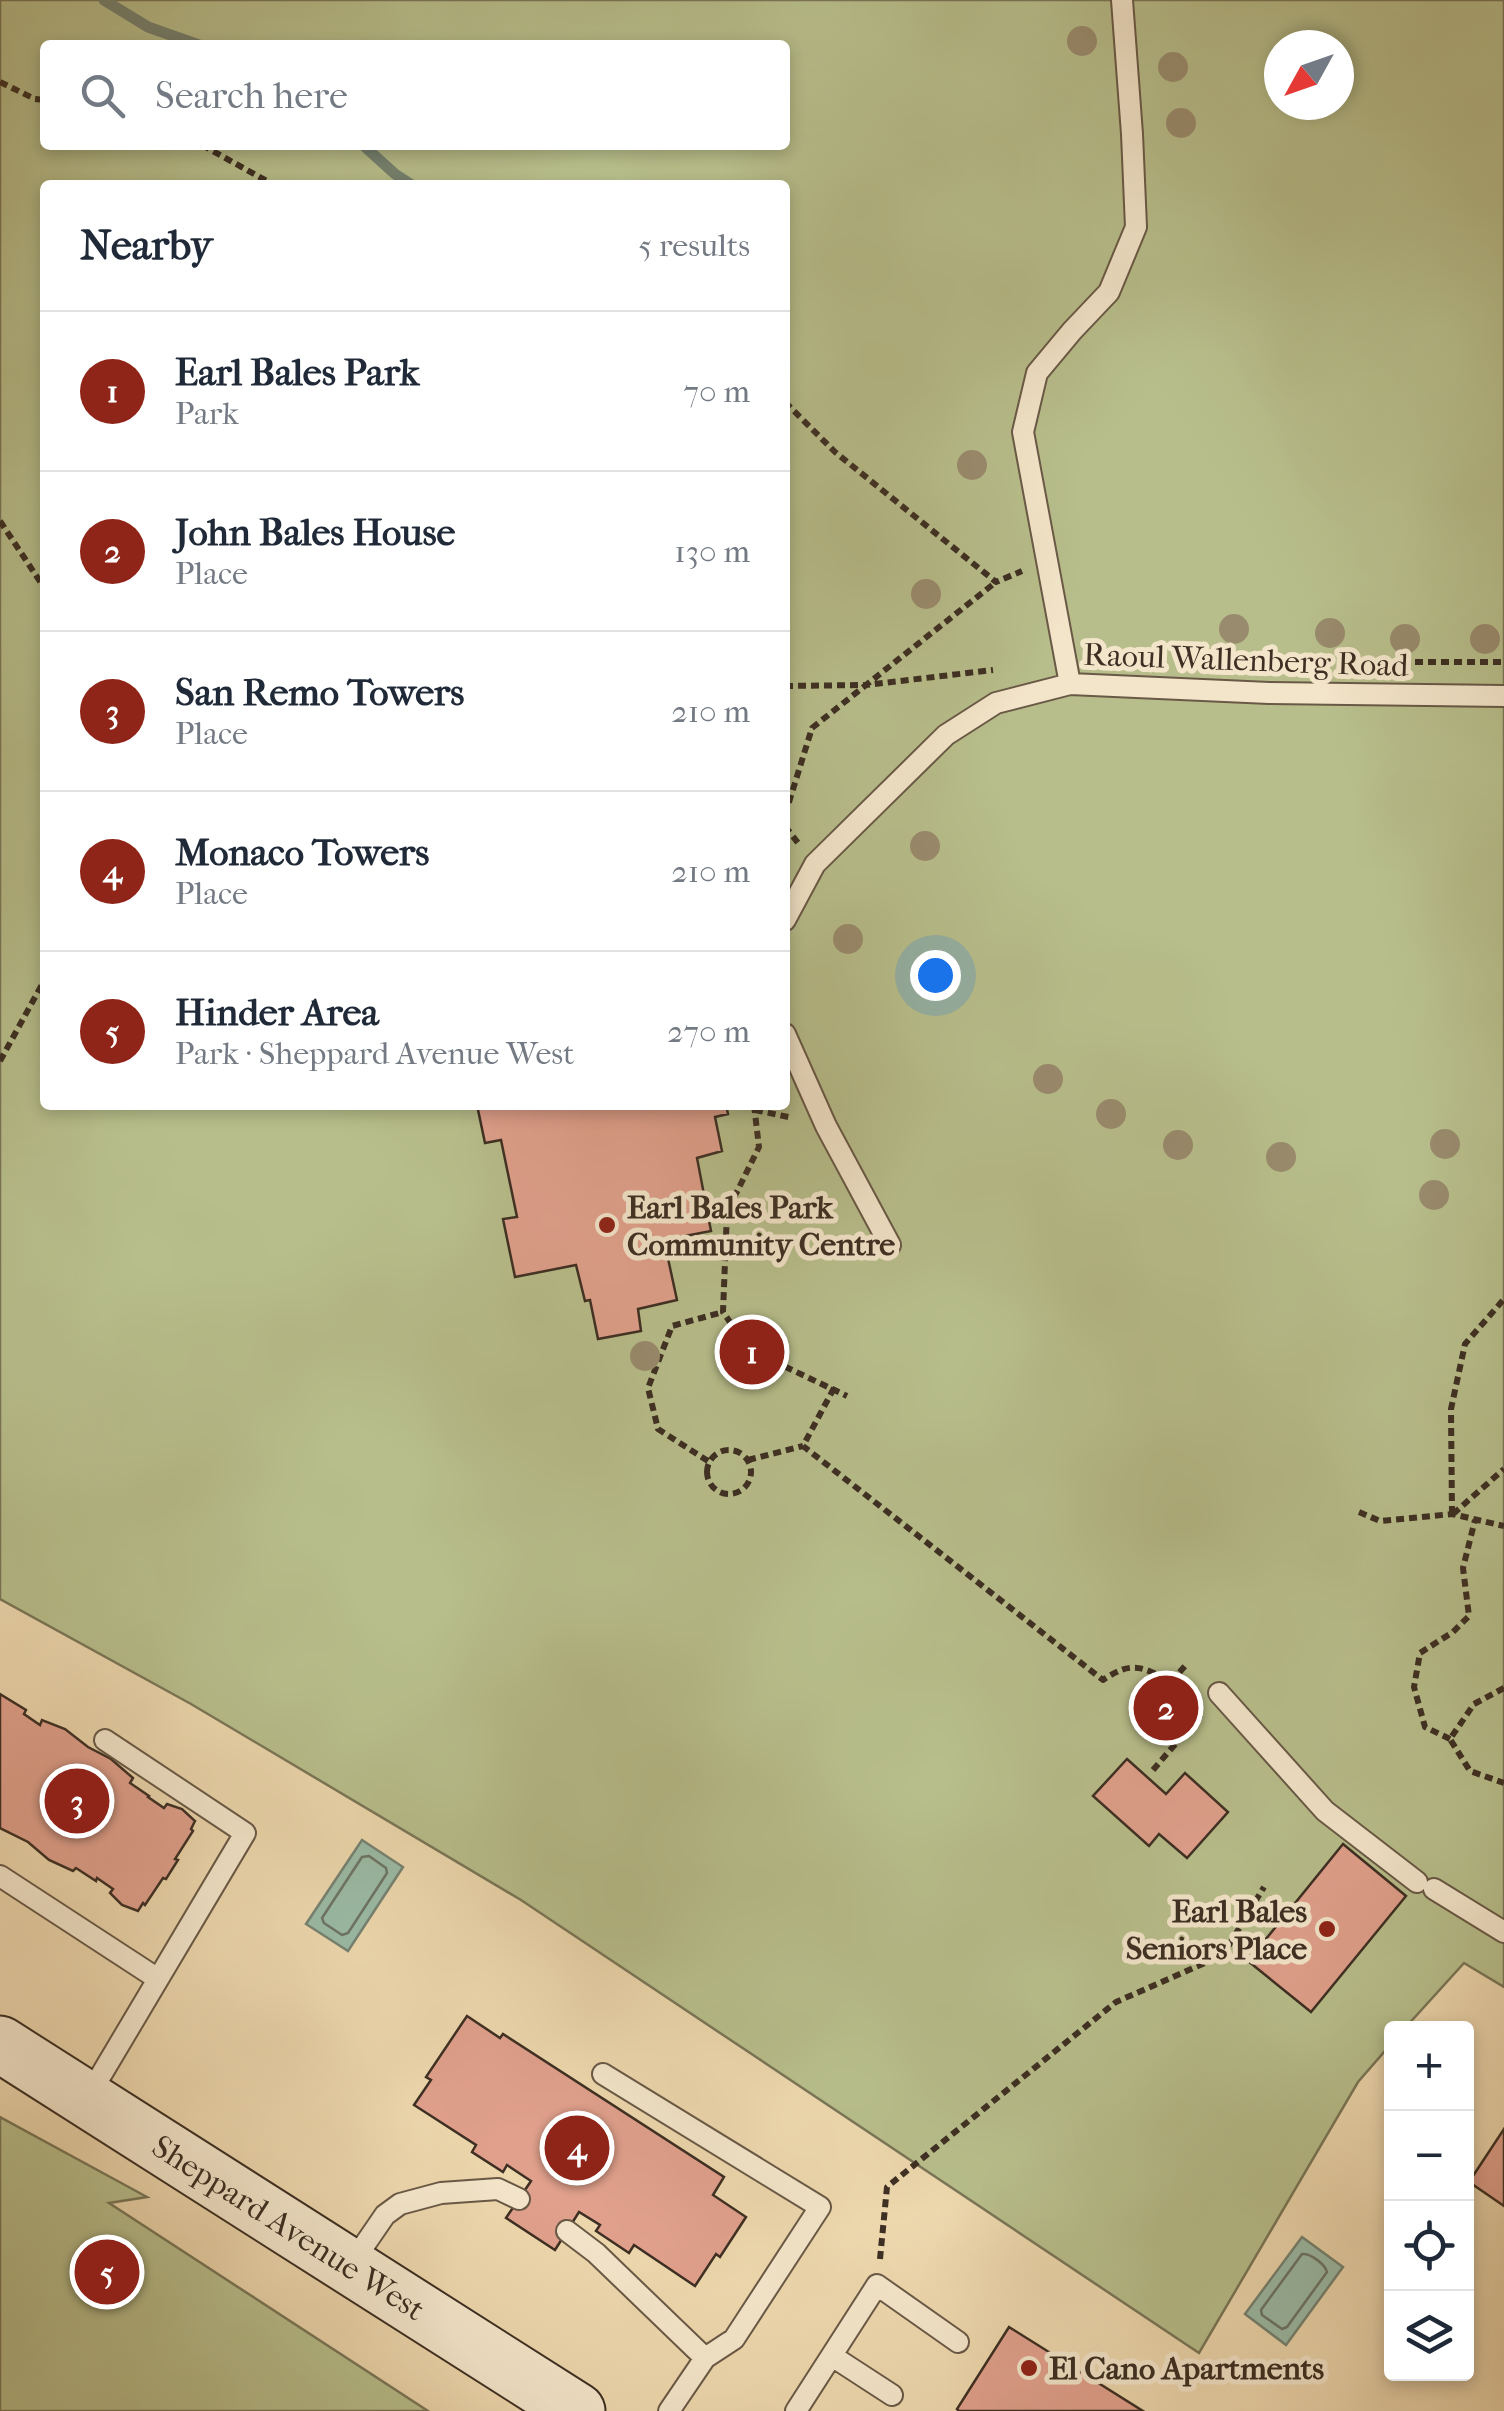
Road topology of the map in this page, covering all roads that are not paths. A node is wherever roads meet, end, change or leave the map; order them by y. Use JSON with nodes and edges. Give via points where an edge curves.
{"nodes":[{"id":1,"x":1122,"y":0,"type":"edge"},
{"id":2,"x":1070,"y":684,"type":"junction"},
{"id":3,"x":1504,"y":696,"type":"edge"},
{"id":4,"x":790,"y":911,"type":"edge"},
{"id":5,"x":790,"y":1045,"type":"edge"},
{"id":6,"x":890,"y":1244,"type":"dead end"},
{"id":7,"x":1218,"y":1693,"type":"road end"},
{"id":8,"x":105,"y":1740,"type":"dead end"},
{"id":9,"x":0,"y":1876,"type":"edge"},
{"id":10,"x":1504,"y":1932,"type":"edge"},
{"id":11,"x":158,"y":1979,"type":"junction"},
{"id":12,"x":0,"y":2044,"type":"edge"},
{"id":13,"x":603,"y":2074,"type":"dead end"},
{"id":14,"x":86,"y":2099,"type":"junction"},
{"id":15,"x":519,"y":2199,"type":"dead end"},
{"id":16,"x":567,"y":2231,"type":"dead end"},
{"id":17,"x":350,"y":2266,"type":"junction"},
{"id":18,"x":958,"y":2342,"type":"dead end"},
{"id":19,"x":832,"y":2356,"type":"junction"},
{"id":20,"x":705,"y":2358,"type":"junction"},
{"id":21,"x":892,"y":2394,"type":"dead end"},
{"id":22,"x":577,"y":2411,"type":"edge"},
{"id":23,"x":669,"y":2411,"type":"edge"},
{"id":24,"x":796,"y":2411,"type":"edge"}],
"edges":[{"from":1,"to":2,"type":"lane","via":[[1136,227],[1109,292],[1037,373],[1023,432]]},
{"from":2,"to":3,"type":"lane","name":"Raoul Wallenberg Road"},
{"from":2,"to":4,"type":"lane","name":"Raoul Wallenberg Road","via":[[996,703],[946,735],[815,864]]},
{"from":5,"to":6,"type":"lane"},
{"from":7,"to":10,"type":"lane","via":[[1324,1811],[1425,1886]]},
{"from":8,"to":11,"type":"lane","via":[[245,1833]]},
{"from":9,"to":11,"type":"lane"},
{"from":11,"to":14,"type":"lane"},
{"from":12,"to":14,"type":"main road","name":"Sheppard Avenue West"},
{"from":13,"to":20,"type":"lane","via":[[820,2207],[734,2339]]},
{"from":14,"to":17,"type":"main road","name":"Sheppard Avenue West"},
{"from":15,"to":17,"type":"lane","via":[[498,2189],[400,2204]]},
{"from":16,"to":20,"type":"lane"},
{"from":17,"to":22,"type":"main road","name":"Sheppard Avenue West"},
{"from":18,"to":19,"type":"lane","via":[[877,2286]]},
{"from":19,"to":21,"type":"lane"},
{"from":19,"to":24,"type":"lane"},
{"from":20,"to":23,"type":"lane"}]}
